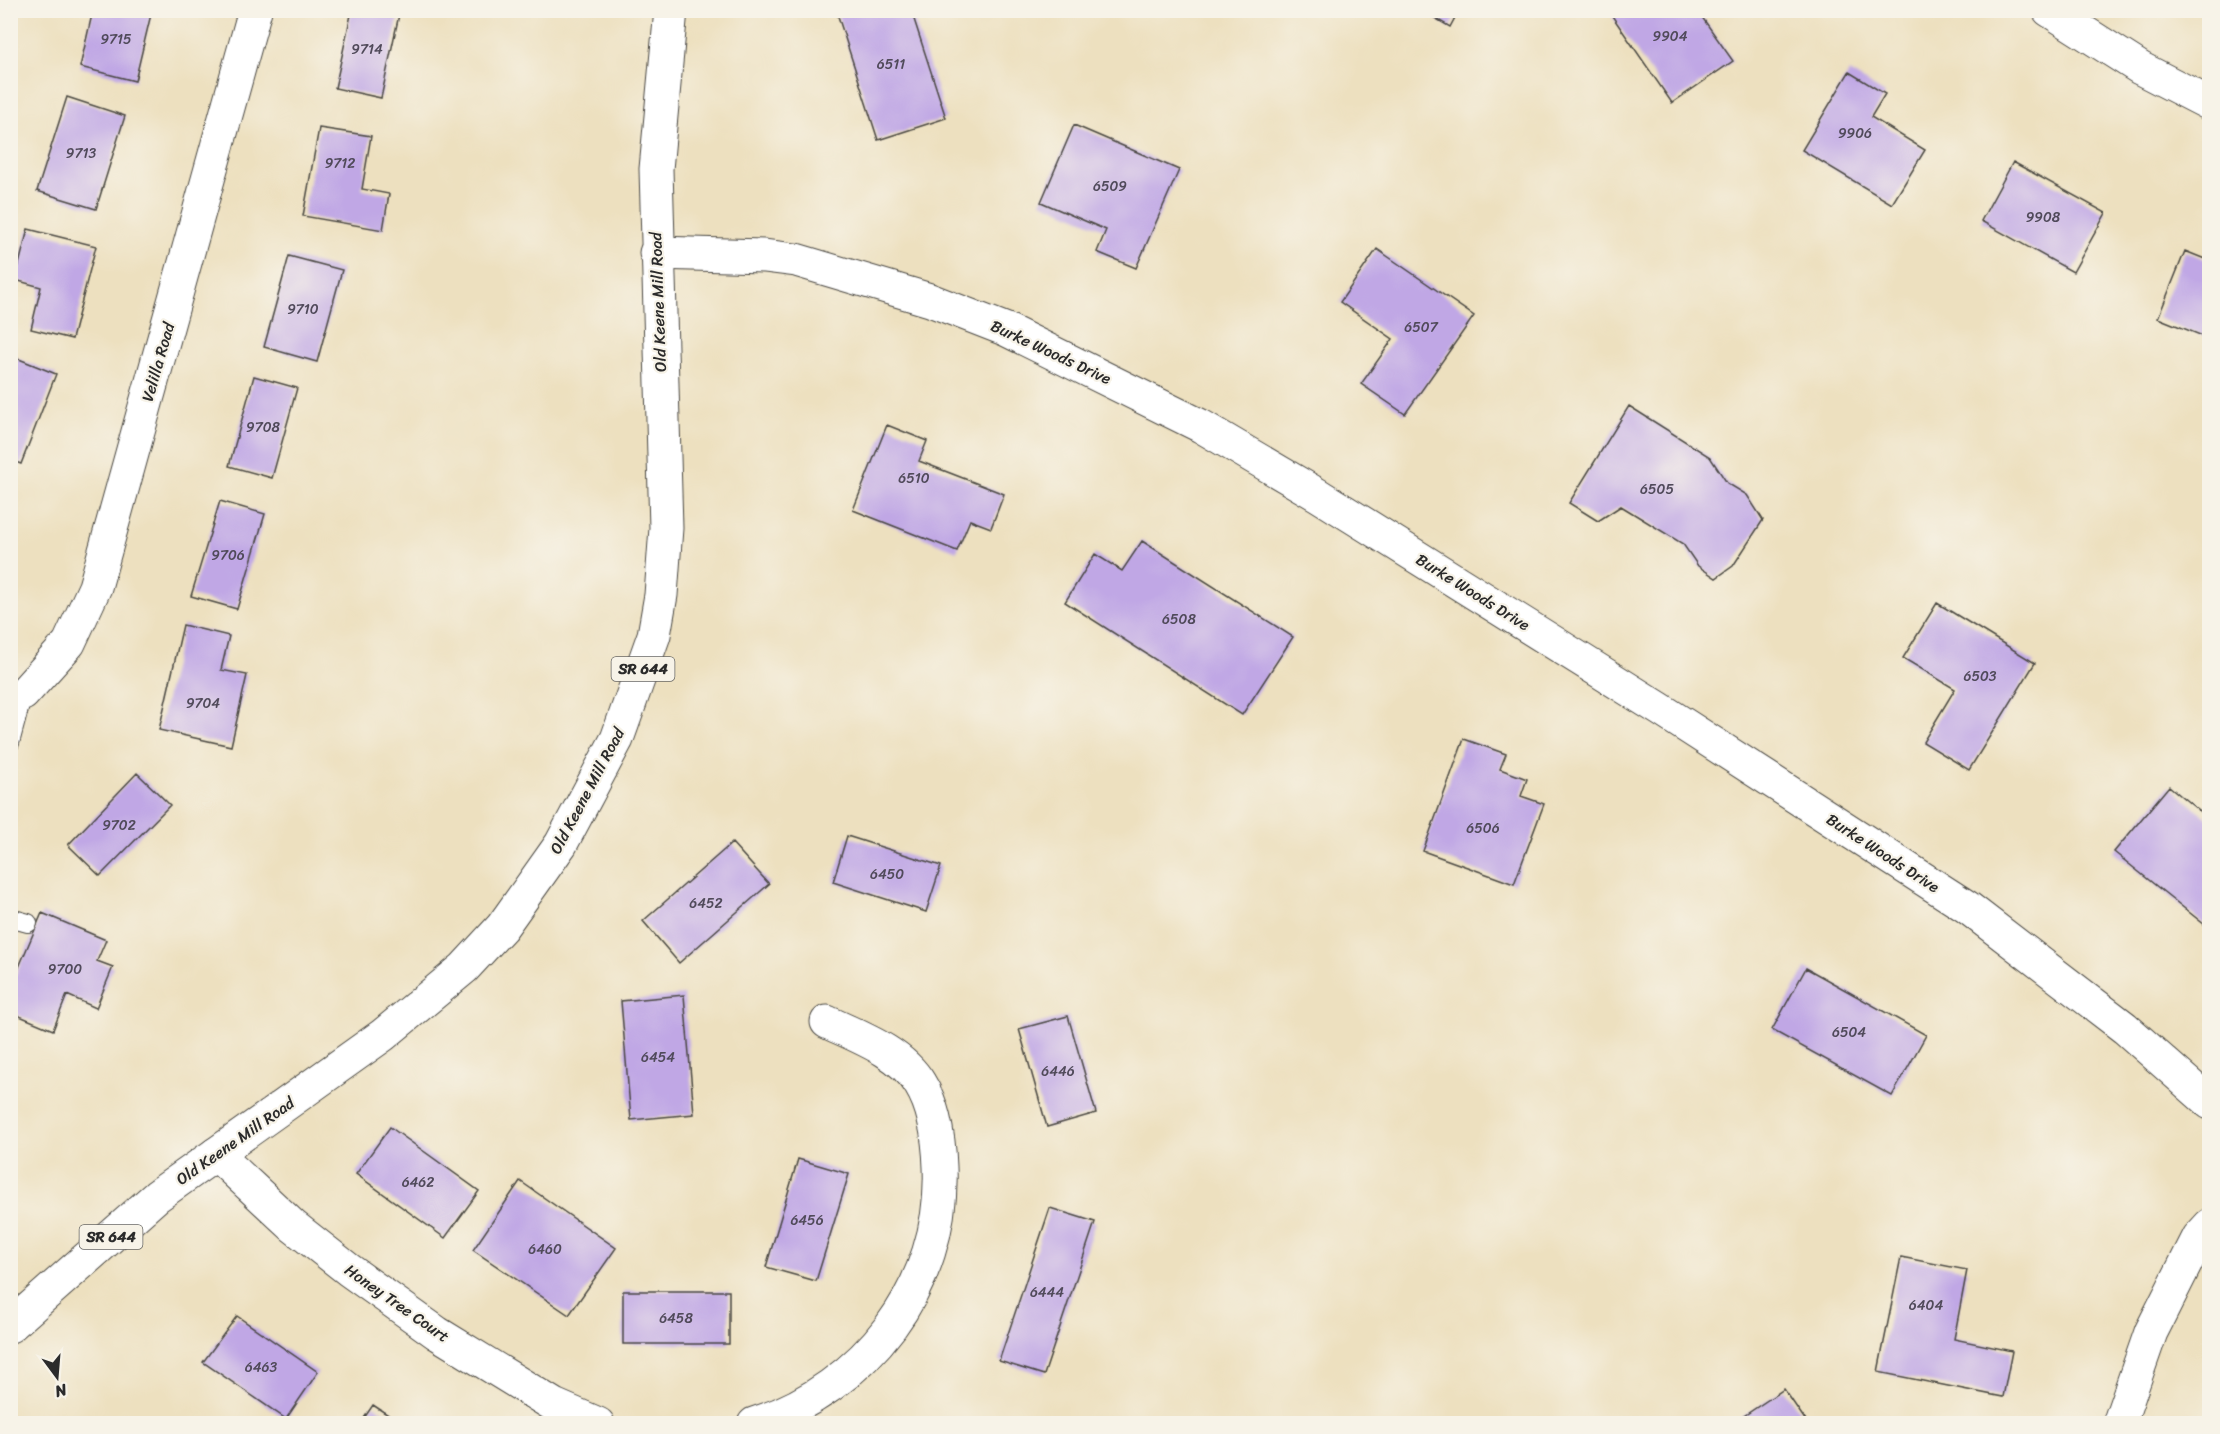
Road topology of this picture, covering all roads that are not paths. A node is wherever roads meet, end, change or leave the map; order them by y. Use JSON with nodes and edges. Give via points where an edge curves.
{"nodes":[{"id":1,"x":255,"y":10,"type":"edge"},
{"id":2,"x":671,"y":10,"type":"edge"},
{"id":3,"x":2049,"y":10,"type":"edge"},
{"id":4,"x":2210,"y":104,"type":"edge"},
{"id":5,"x":656,"y":254,"type":"junction"},
{"id":6,"x":23,"y":694,"type":"joint"},
{"id":7,"x":10,"y":743,"type":"edge"},
{"id":8,"x":827,"y":1022,"type":"dead end"},
{"id":9,"x":2210,"y":1103,"type":"edge"},
{"id":10,"x":216,"y":1154,"type":"junction"},
{"id":11,"x":2210,"y":1225,"type":"edge"},
{"id":12,"x":10,"y":1326,"type":"edge"},
{"id":13,"x":598,"y":1424,"type":"edge"},
{"id":14,"x":754,"y":1424,"type":"edge"},
{"id":15,"x":2119,"y":1424,"type":"edge"}],
"edges":[{"from":1,"to":6,"type":"street","name":"Velilla Road","via":[[95,587],[69,643]]},
{"from":2,"to":5,"type":"street","name":"Old Keene Mill Road","number":"SR 644","via":[[656,169]]},
{"from":3,"to":4,"type":"street","via":[[2140,68]]},
{"from":5,"to":9,"type":"street","name":"Burke Woods Drive","via":[[796,260],[930,300],[1017,334],[1201,426],[1660,709],[1967,907],[2125,1028]]},
{"from":5,"to":10,"type":"street","name":"Old Keene Mill Road","number":"SR 644","via":[[666,528],[661,595],[654,635],[616,739],[561,844],[502,927],[464,968],[383,1035]]},
{"from":6,"to":7,"type":"lane"},
{"from":8,"to":14,"type":"street","via":[[906,1066],[921,1084],[934,1117],[939,1145],[941,1188],[934,1232],[915,1286],[885,1335],[846,1376],[816,1397]]},
{"from":10,"to":12,"type":"street","name":"Old Keene Mill Road","number":"SR 644","via":[[157,1196]]},
{"from":10,"to":13,"type":"street","name":"Honey Tree Court","via":[[292,1226],[357,1277],[437,1333],[554,1405]]},
{"from":11,"to":15,"type":"street","via":[[2199,1237],[2151,1332]]}]}
